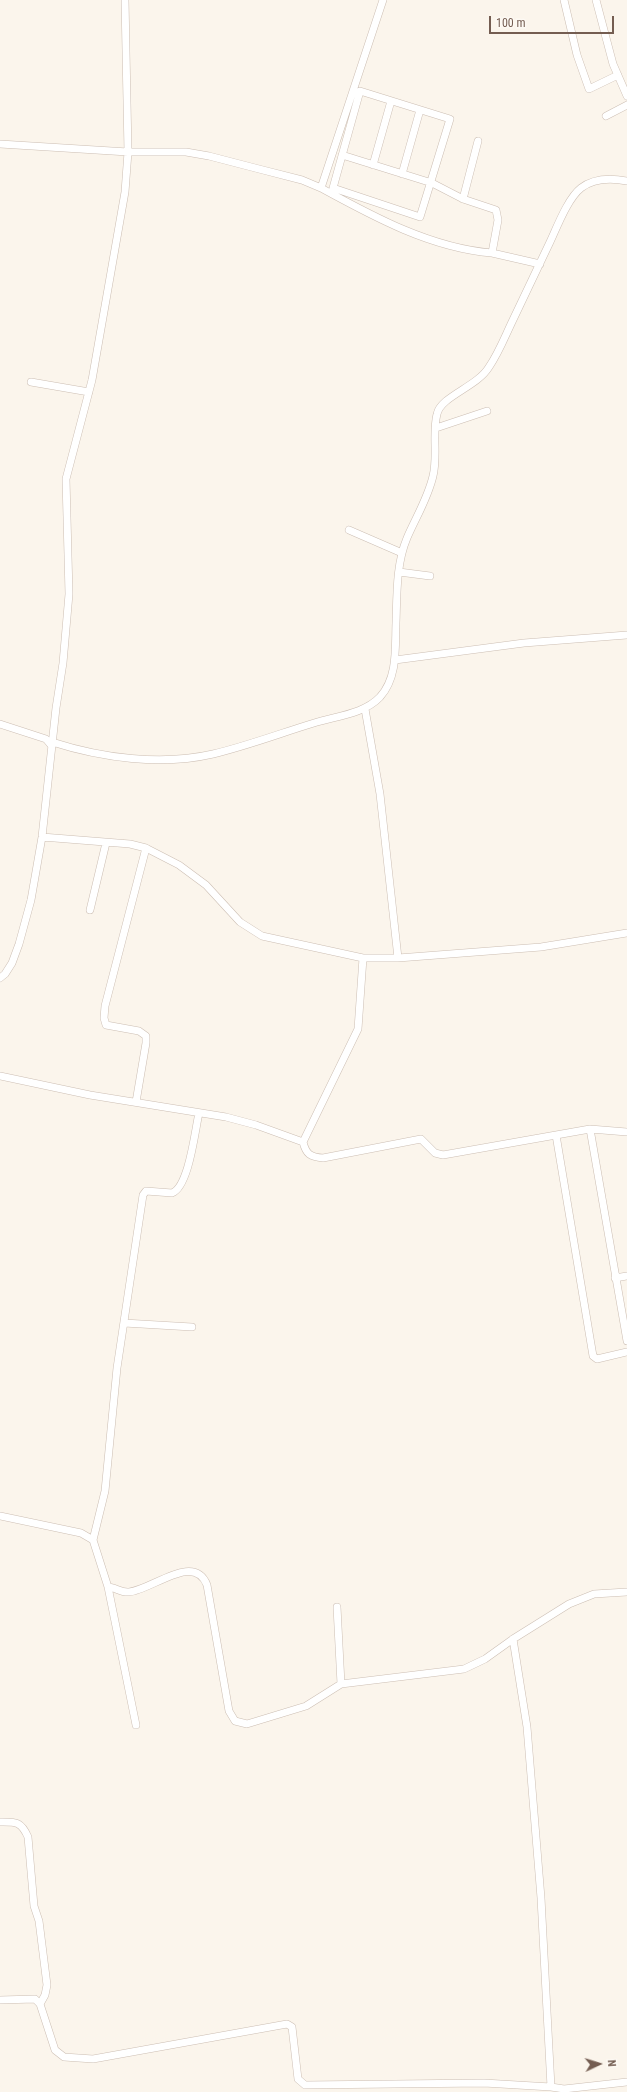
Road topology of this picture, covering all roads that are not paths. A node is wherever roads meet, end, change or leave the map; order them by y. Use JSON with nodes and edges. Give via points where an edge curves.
{"nodes":[{"id":1,"x":125,"y":0,"type":"edge"},
{"id":2,"x":383,"y":0,"type":"edge"},
{"id":3,"x":564,"y":0,"type":"edge"},
{"id":4,"x":596,"y":0,"type":"edge"},
{"id":5,"x":618,"y":76,"type":"junction"},
{"id":6,"x":627,"y":96,"type":"edge"},
{"id":7,"x":391,"y":101,"type":"junction"},
{"id":8,"x":627,"y":105,"type":"edge"},
{"id":9,"x":420,"y":110,"type":"junction"},
{"id":10,"x":606,"y":116,"type":"dead end"},
{"id":11,"x":478,"y":141,"type":"dead end"},
{"id":12,"x":0,"y":144,"type":"edge"},
{"id":13,"x":128,"y":152,"type":"junction"},
{"id":14,"x":342,"y":155,"type":"junction"},
{"id":15,"x":372,"y":165,"type":"junction"},
{"id":16,"x":402,"y":174,"type":"junction"},
{"id":17,"x":627,"y":181,"type":"edge"},
{"id":18,"x":432,"y":183,"type":"junction"},
{"id":19,"x":321,"y":188,"type":"junction"},
{"id":20,"x":463,"y":199,"type":"junction"},
{"id":21,"x":492,"y":253,"type":"junction"},
{"id":22,"x":540,"y":264,"type":"junction"},
{"id":23,"x":30,"y":382,"type":"dead end"},
{"id":24,"x":89,"y":392,"type":"junction"},
{"id":25,"x":487,"y":412,"type":"dead end"},
{"id":26,"x":436,"y":428,"type":"junction"},
{"id":27,"x":349,"y":530,"type":"dead end"},
{"id":28,"x":402,"y":553,"type":"junction"},
{"id":29,"x":398,"y":572,"type":"junction"},
{"id":30,"x":430,"y":576,"type":"dead end"},
{"id":31,"x":627,"y":635,"type":"edge"},
{"id":32,"x":395,"y":660,"type":"junction"},
{"id":33,"x":365,"y":709,"type":"junction"},
{"id":34,"x":0,"y":724,"type":"edge"},
{"id":35,"x":52,"y":743,"type":"junction"},
{"id":36,"x":42,"y":837,"type":"junction"},
{"id":37,"x":106,"y":843,"type":"junction"},
{"id":38,"x":146,"y":848,"type":"junction"},
{"id":39,"x":90,"y":910,"type":"dead end"},
{"id":40,"x":627,"y":933,"type":"edge"},
{"id":41,"x":364,"y":958,"type":"junction"},
{"id":42,"x":398,"y":958,"type":"junction"},
{"id":43,"x":0,"y":978,"type":"edge"},
{"id":44,"x":0,"y":1076,"type":"edge"},
{"id":45,"x":136,"y":1102,"type":"junction"},
{"id":46,"x":199,"y":1113,"type":"junction"},
{"id":47,"x":590,"y":1129,"type":"junction"},
{"id":48,"x":627,"y":1132,"type":"edge"},
{"id":49,"x":556,"y":1135,"type":"junction"},
{"id":50,"x":303,"y":1142,"type":"junction"},
{"id":51,"x":627,"y":1276,"type":"edge"},
{"id":52,"x":615,"y":1278,"type":"junction"},
{"id":53,"x":624,"y":1308,"type":"edge"},
{"id":54,"x":124,"y":1323,"type":"junction"},
{"id":55,"x":192,"y":1326,"type":"dead end"},
{"id":56,"x":627,"y":1343,"type":"edge"},
{"id":57,"x":627,"y":1352,"type":"edge"},
{"id":58,"x":0,"y":1516,"type":"edge"},
{"id":59,"x":93,"y":1540,"type":"junction"},
{"id":60,"x":108,"y":1587,"type":"junction"},
{"id":61,"x":627,"y":1592,"type":"edge"},
{"id":62,"x":337,"y":1607,"type":"dead end"},
{"id":63,"x":513,"y":1639,"type":"junction"},
{"id":64,"x":341,"y":1684,"type":"junction"},
{"id":65,"x":136,"y":1725,"type":"dead end"},
{"id":66,"x":0,"y":1822,"type":"edge"},
{"id":67,"x":0,"y":2000,"type":"edge"},
{"id":68,"x":40,"y":2004,"type":"junction"},
{"id":69,"x":627,"y":2082,"type":"edge"},
{"id":70,"x":551,"y":2087,"type":"junction"}],
"edges":[{"from":1,"to":13,"type":"street"},
{"from":2,"to":19,"type":"street"},
{"from":3,"to":5,"type":"street","via":[[588,88]]},
{"from":4,"to":5,"type":"street","via":[[612,64]]},
{"from":5,"to":6,"type":"street"},
{"from":7,"to":9,"type":"street"},
{"from":7,"to":14,"type":"street","via":[[360,91]]},
{"from":7,"to":15,"type":"street"},
{"from":8,"to":10,"type":"street"},
{"from":9,"to":16,"type":"street"},
{"from":9,"to":18,"type":"street","via":[[450,119]]},
{"from":11,"to":20,"type":"street"},
{"from":12,"to":13,"type":"street"},
{"from":13,"to":19,"type":"street","via":[[186,152],[209,156],[302,180]]},
{"from":13,"to":24,"type":"street","via":[[119,233]]},
{"from":14,"to":15,"type":"street"},
{"from":14,"to":18,"type":"street","via":[[332,188],[420,217]]},
{"from":15,"to":16,"type":"street"},
{"from":16,"to":18,"type":"street"},
{"from":17,"to":22,"type":"street","via":[[598,181],[588,183],[578,190],[562,215]]},
{"from":18,"to":20,"type":"street"},
{"from":19,"to":21,"type":"street","via":[[360,210],[408,231],[456,247]]},
{"from":20,"to":21,"type":"street","via":[[496,210],[498,220]]},
{"from":21,"to":22,"type":"street"},
{"from":22,"to":26,"type":"street","via":[[488,370],[459,394],[448,398],[440,405],[436,415]]},
{"from":23,"to":24,"type":"street"},
{"from":24,"to":35,"type":"street","via":[[66,479],[69,594]]},
{"from":25,"to":26,"type":"street"},
{"from":26,"to":28,"type":"street","via":[[435,464],[430,486]]},
{"from":27,"to":28,"type":"street"},
{"from":28,"to":29,"type":"street"},
{"from":29,"to":30,"type":"street"},
{"from":29,"to":32,"type":"street"},
{"from":31,"to":32,"type":"street","via":[[524,642]]},
{"from":32,"to":33,"type":"street","via":[[390,680],[381,696]]},
{"from":33,"to":35,"type":"street","via":[[214,754],[194,757],[148,759],[111,756]]},
{"from":33,"to":42,"type":"street","via":[[380,794]]},
{"from":34,"to":35,"type":"street"},
{"from":35,"to":36,"type":"street"},
{"from":36,"to":37,"type":"street"},
{"from":36,"to":43,"type":"street","via":[[31,900],[19,944],[12,963]]},
{"from":37,"to":38,"type":"street"},
{"from":37,"to":39,"type":"street"},
{"from":38,"to":41,"type":"street","via":[[179,865],[206,885],[240,922],[262,936]]},
{"from":38,"to":45,"type":"street","via":[[104,1018],[106,1025],[139,1031],[146,1036]]},
{"from":40,"to":42,"type":"street","via":[[541,947]]},
{"from":41,"to":42,"type":"street"},
{"from":41,"to":50,"type":"street","via":[[358,1029]]},
{"from":44,"to":45,"type":"street"},
{"from":45,"to":46,"type":"street"},
{"from":46,"to":50,"type":"street","via":[[256,1124]]},
{"from":46,"to":54,"type":"street","via":[[186,1172],[180,1187],[172,1193],[153,1190],[146,1191],[143,1195]]},
{"from":47,"to":48,"type":"street"},
{"from":47,"to":49,"type":"street"},
{"from":47,"to":52,"type":"street"},
{"from":49,"to":50,"type":"street","via":[[443,1156],[435,1153],[421,1138],[323,1158],[312,1157],[307,1153]]},
{"from":49,"to":57,"type":"street","via":[[593,1356],[597,1359]]},
{"from":51,"to":52,"type":"street"},
{"from":52,"to":53,"type":"street"},
{"from":53,"to":56,"type":"street"},
{"from":54,"to":55,"type":"street"},
{"from":54,"to":59,"type":"street","via":[[105,1491]]},
{"from":58,"to":59,"type":"street","via":[[81,1533]]},
{"from":59,"to":60,"type":"street"},
{"from":60,"to":64,"type":"street","via":[[127,1593],[184,1571],[192,1570],[202,1575],[207,1585],[229,1711],[240,1724],[306,1706]]},
{"from":60,"to":65,"type":"street"},
{"from":61,"to":63,"type":"street","via":[[584,1597]]},
{"from":62,"to":64,"type":"street"},
{"from":63,"to":64,"type":"street","via":[[485,1659],[464,1669]]},
{"from":63,"to":70,"type":"street","via":[[527,1727],[541,1898]]},
{"from":66,"to":68,"type":"street","via":[[15,1822],[24,1828],[28,1837],[34,1906],[39,1921],[47,1985]]},
{"from":67,"to":68,"type":"street","via":[[35,1999]]},
{"from":68,"to":70,"type":"street","via":[[55,2050],[64,2058],[93,2059],[287,2024],[292,2027],[298,2079],[305,2085],[484,2083]]},
{"from":69,"to":70,"type":"street","via":[[564,2089]]}]}
